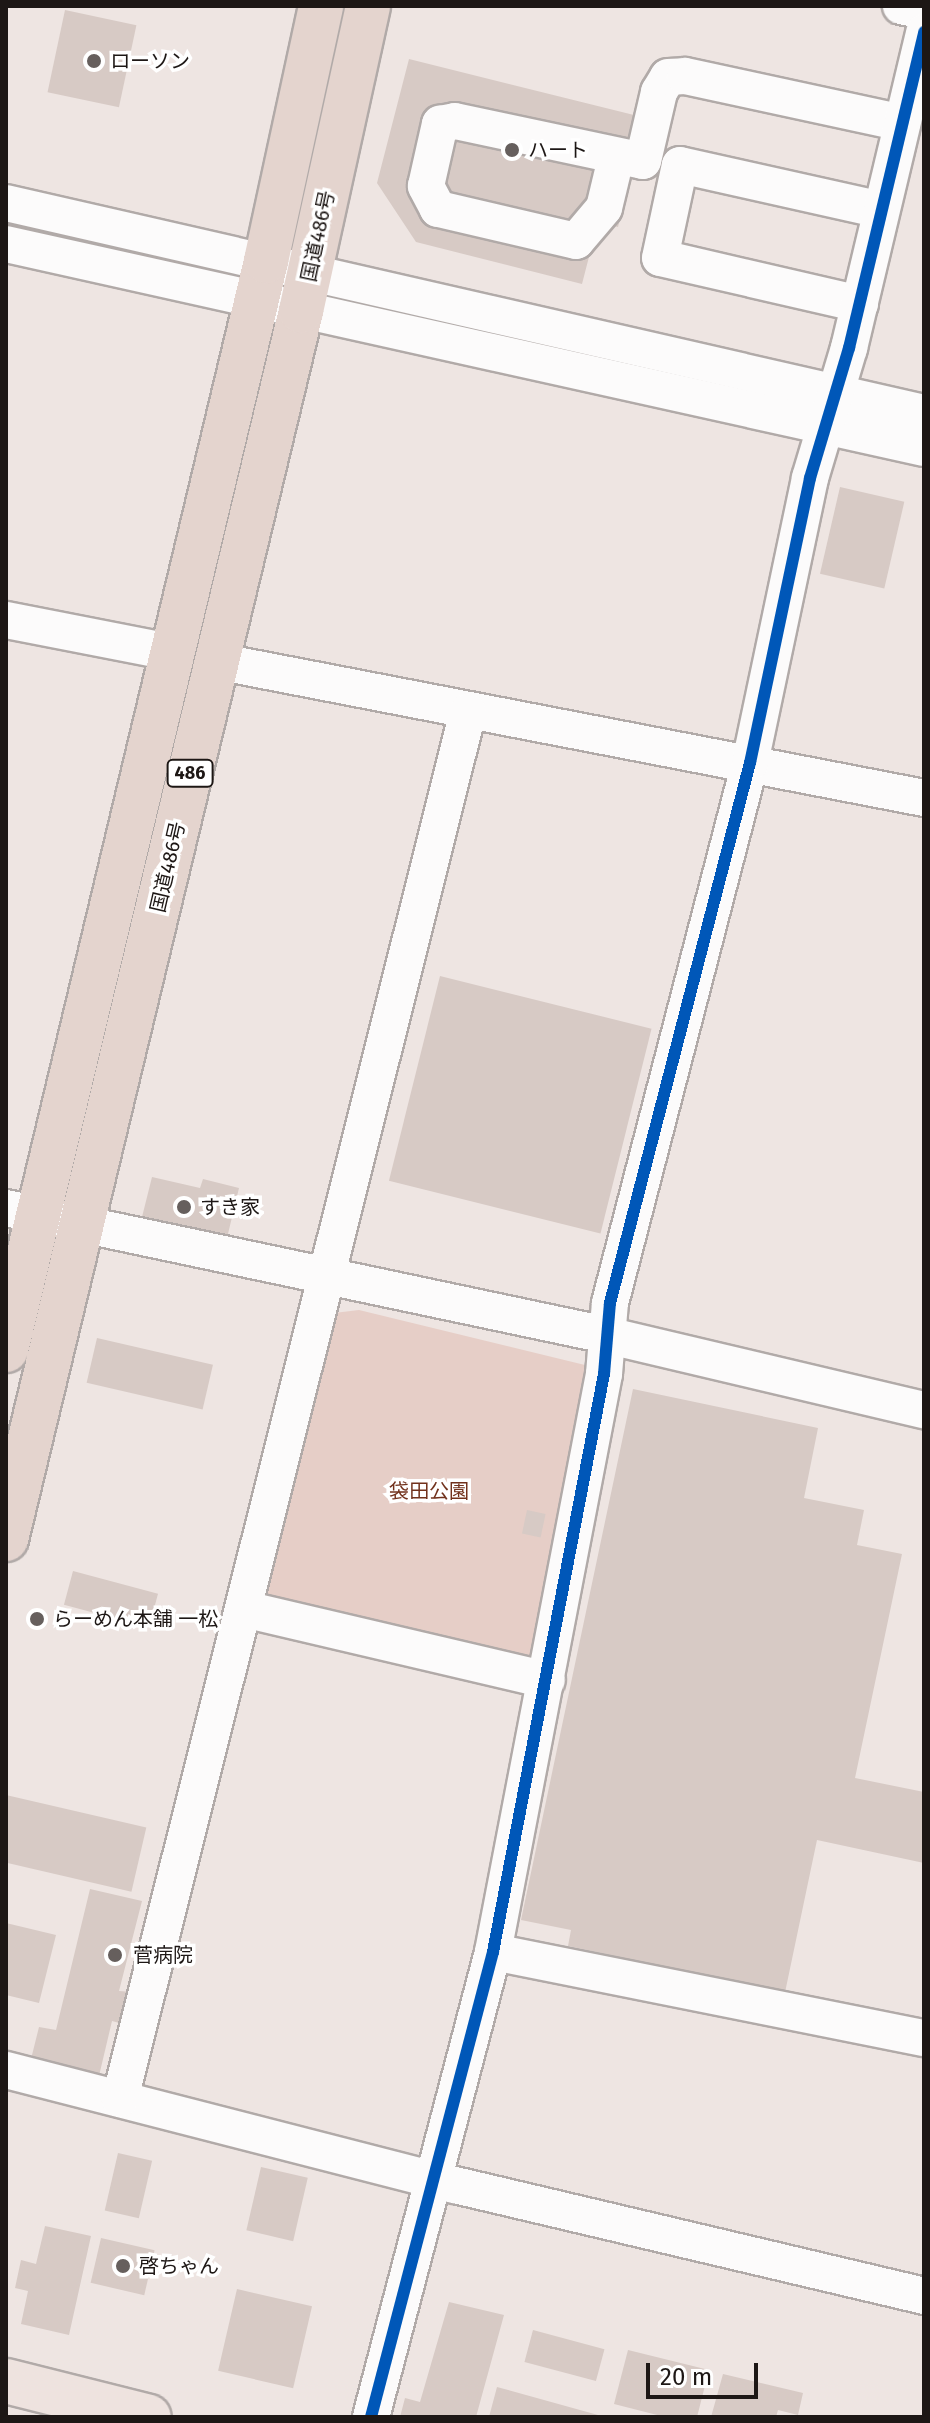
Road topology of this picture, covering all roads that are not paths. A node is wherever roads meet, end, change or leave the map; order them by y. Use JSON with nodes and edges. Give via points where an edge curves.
{"nodes":[{"id":1,"x":321,"y":6,"type":"edge"},
{"id":2,"x":368,"y":6,"type":"edge"},
{"id":3,"x":901,"y":6,"type":"edge"},
{"id":4,"x":924,"y":11,"type":"edge"},
{"id":5,"x":924,"y":32,"type":"edge"},
{"id":6,"x":902,"y":123,"type":"junction"},
{"id":7,"x":629,"y":159,"type":"junction"},
{"id":8,"x":6,"y":203,"type":"edge"},
{"id":9,"x":881,"y":210,"type":"junction"},
{"id":10,"x":6,"y":244,"type":"edge"},
{"id":11,"x":261,"y":281,"type":"junction"},
{"id":12,"x":306,"y":291,"type":"junction"},
{"id":13,"x":860,"y":304,"type":"junction"},
{"id":14,"x":830,"y":410,"type":"junction"},
{"id":15,"x":924,"y":413,"type":"edge"},
{"id":16,"x":924,"y":448,"type":"edge"},
{"id":17,"x":6,"y":620,"type":"edge"},
{"id":18,"x":170,"y":652,"type":"junction"},
{"id":19,"x":216,"y":661,"type":"junction"},
{"id":20,"x":468,"y":712,"type":"junction"},
{"id":21,"x":750,"y":763,"type":"junction"},
{"id":22,"x":924,"y":798,"type":"edge"},
{"id":23,"x":22,"y":1212,"type":"edge"},
{"id":24,"x":81,"y":1225,"type":"junction"},
{"id":25,"x":327,"y":1274,"type":"junction"},
{"id":26,"x":606,"y":1335,"type":"junction"},
{"id":27,"x":6,"y":1350,"type":"edge"},
{"id":28,"x":924,"y":1410,"type":"edge"},
{"id":29,"x":6,"y":1539,"type":"edge"},
{"id":30,"x":244,"y":1609,"type":"junction"},
{"id":31,"x":547,"y":1680,"type":"junction"},
{"id":32,"x":493,"y":1952,"type":"junction"},
{"id":33,"x":924,"y":2038,"type":"edge"},
{"id":34,"x":6,"y":2070,"type":"edge"},
{"id":35,"x":120,"y":2099,"type":"junction"},
{"id":36,"x":434,"y":2179,"type":"junction"},
{"id":37,"x":924,"y":2296,"type":"edge"},
{"id":38,"x":6,"y":2381,"type":"edge"},
{"id":39,"x":149,"y":2417,"type":"edge"},
{"id":40,"x":371,"y":2417,"type":"edge"}],
"edges":[{"from":1,"to":11,"type":"highway","number":"486"},
{"from":2,"to":12,"type":"highway","name":"国道486号","number":"486"},
{"from":3,"to":4,"type":"street"},
{"from":5,"to":6,"type":"street"},
{"from":6,"to":7,"type":"street","via":[[685,76],[668,77]]},
{"from":6,"to":9,"type":"street"},
{"from":7,"to":7,"type":"street","via":[[455,121],[440,124],[426,186],[438,209],[576,241],[604,208]]},
{"from":8,"to":11,"type":"street"},
{"from":9,"to":13,"type":"street"},
{"from":9,"to":13,"type":"street","via":[[680,165],[674,191],[660,258]]},
{"from":10,"to":11,"type":"street"},
{"from":11,"to":12,"type":"street"},
{"from":11,"to":18,"type":"highway","number":"486"},
{"from":12,"to":14,"type":"street"},
{"from":12,"to":19,"type":"highway","name":"国道486号","number":"486"},
{"from":13,"to":14,"type":"street"},
{"from":14,"to":15,"type":"street"},
{"from":14,"to":16,"type":"street"},
{"from":14,"to":21,"type":"street"},
{"from":17,"to":18,"type":"street"},
{"from":18,"to":23,"type":"highway","number":"486"},
{"from":19,"to":20,"type":"street"},
{"from":19,"to":24,"type":"highway","name":"国道486号","number":"486"},
{"from":20,"to":21,"type":"street"},
{"from":20,"to":25,"type":"street"},
{"from":21,"to":22,"type":"street"},
{"from":21,"to":26,"type":"street"},
{"from":23,"to":24,"type":"street"},
{"from":23,"to":27,"type":"highway","number":"486"},
{"from":24,"to":25,"type":"street"},
{"from":24,"to":29,"type":"highway","name":"国道486号","number":"486"},
{"from":25,"to":26,"type":"street"},
{"from":25,"to":30,"type":"street"},
{"from":26,"to":28,"type":"street"},
{"from":26,"to":31,"type":"street","via":[[604,1374]]},
{"from":30,"to":31,"type":"street"},
{"from":30,"to":35,"type":"street"},
{"from":31,"to":32,"type":"street"},
{"from":32,"to":33,"type":"street"},
{"from":32,"to":36,"type":"street"},
{"from":34,"to":35,"type":"street"},
{"from":35,"to":36,"type":"street"},
{"from":36,"to":37,"type":"street"},
{"from":36,"to":40,"type":"street"},
{"from":38,"to":39,"type":"main road"}]}
